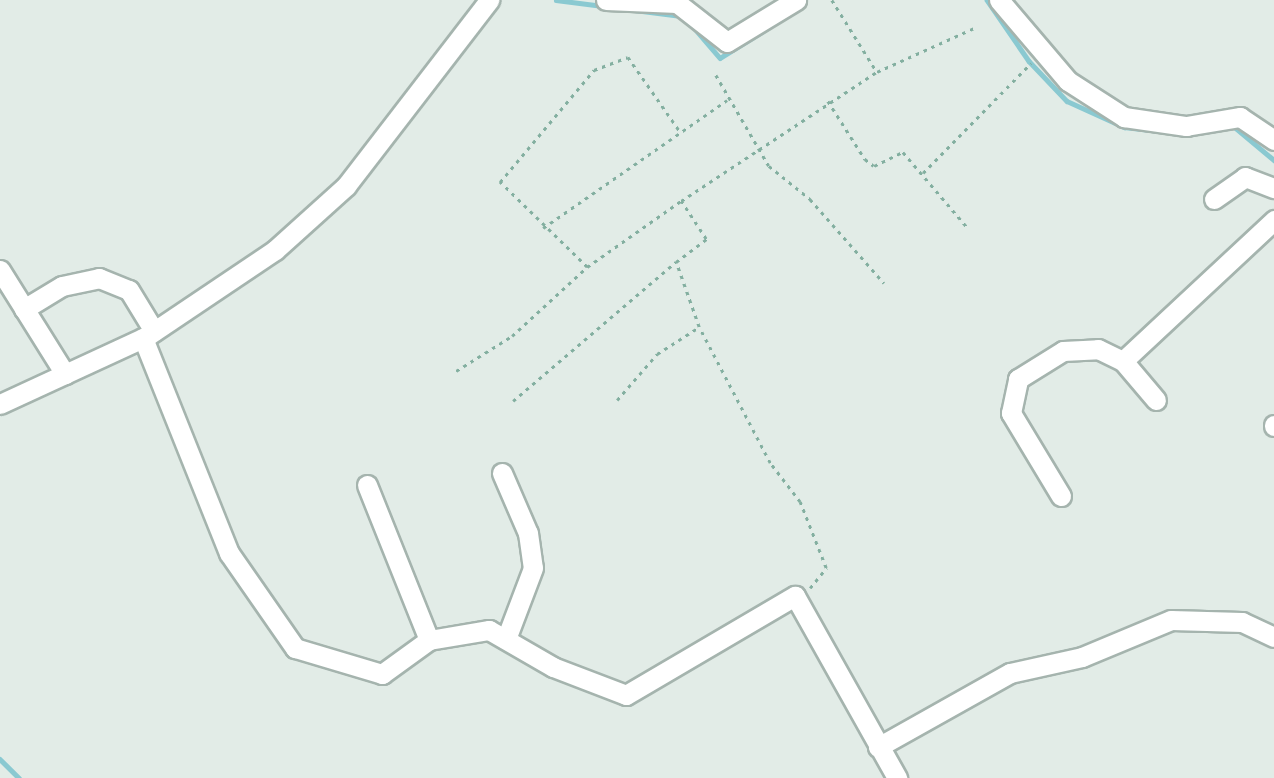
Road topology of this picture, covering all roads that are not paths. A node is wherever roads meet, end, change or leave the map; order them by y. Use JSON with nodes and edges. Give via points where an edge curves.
{"nodes":[{"id":1,"x":489,"y":0,"type":"edge"},
{"id":2,"x":606,"y":0,"type":"edge"},
{"id":3,"x":796,"y":0,"type":"edge"},
{"id":4,"x":999,"y":0,"type":"edge"},
{"id":5,"x":1274,"y":140,"type":"edge"},
{"id":6,"x":1274,"y":188,"type":"edge"},
{"id":7,"x":1214,"y":199,"type":"dead end"},
{"id":8,"x":1274,"y":219,"type":"edge"},
{"id":9,"x":0,"y":270,"type":"edge"},
{"id":10,"x":24,"y":309,"type":"junction"},
{"id":11,"x":148,"y":335,"type":"junction"},
{"id":12,"x":1123,"y":360,"type":"junction"},
{"id":13,"x":65,"y":374,"type":"junction"},
{"id":14,"x":1156,"y":400,"type":"dead end"},
{"id":15,"x":0,"y":404,"type":"edge"},
{"id":16,"x":502,"y":473,"type":"dead end"},
{"id":17,"x":367,"y":485,"type":"dead end"},
{"id":18,"x":1061,"y":496,"type":"dead end"},
{"id":19,"x":1274,"y":637,"type":"edge"},
{"id":20,"x":506,"y":639,"type":"junction"},
{"id":21,"x":429,"y":640,"type":"junction"},
{"id":22,"x":878,"y":747,"type":"junction"},
{"id":23,"x":897,"y":778,"type":"edge"}],
"edges":[{"from":1,"to":11,"type":"street","via":[[346,186],[275,250]]},
{"from":2,"to":3,"type":"street","via":[[677,3],[727,42]]},
{"from":4,"to":5,"type":"street","via":[[1068,81],[1124,117],[1186,126],[1240,117]]},
{"from":6,"to":7,"type":"street","via":[[1245,177]]},
{"from":8,"to":12,"type":"street"},
{"from":9,"to":10,"type":"street"},
{"from":10,"to":11,"type":"street","via":[[62,286],[99,278],[129,290]]},
{"from":10,"to":13,"type":"street"},
{"from":11,"to":13,"type":"street"},
{"from":11,"to":21,"type":"street","via":[[229,553],[285,640],[308,654],[382,674]]},
{"from":12,"to":14,"type":"street"},
{"from":12,"to":18,"type":"street","via":[[1098,349],[1063,351],[1042,360],[1012,388],[1011,413]]},
{"from":13,"to":15,"type":"street"},
{"from":16,"to":20,"type":"street","via":[[528,533],[533,568]]},
{"from":17,"to":21,"type":"street"},
{"from":19,"to":22,"type":"street","via":[[1241,622],[1171,620],[1082,657],[1010,673]]},
{"from":20,"to":21,"type":"street","via":[[471,630]]},
{"from":20,"to":22,"type":"street","via":[[553,667],[626,695],[795,596]]},
{"from":22,"to":23,"type":"street"}]}
